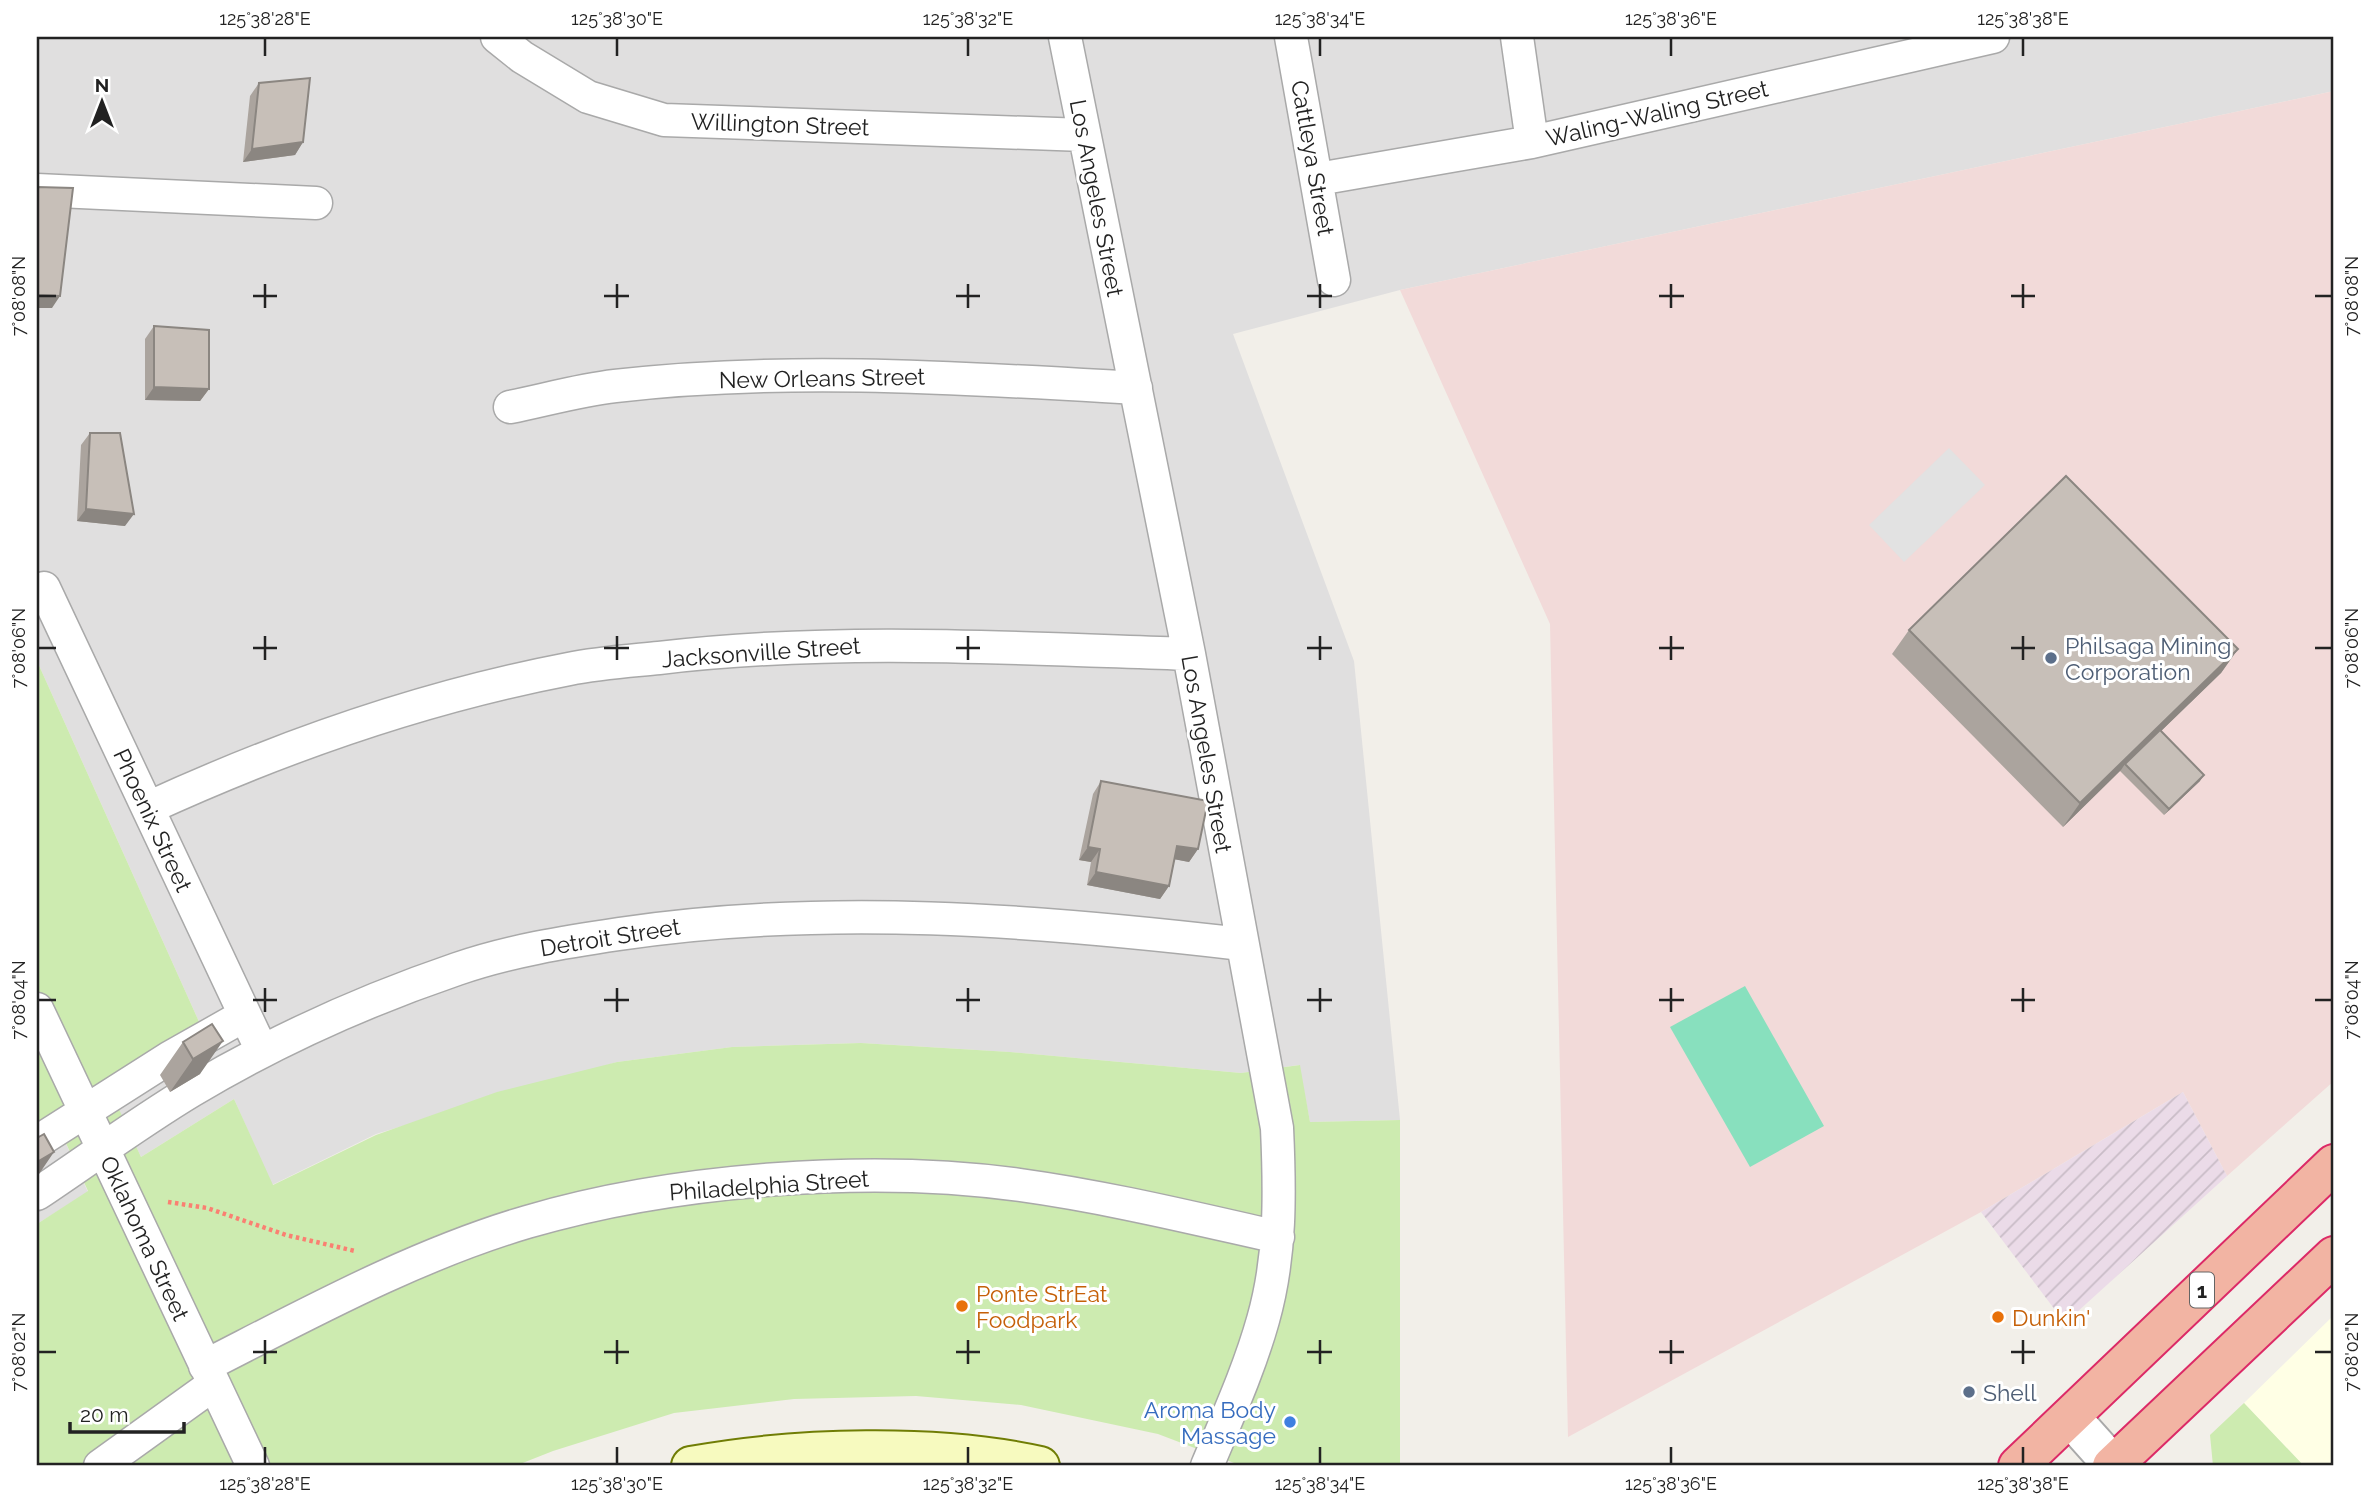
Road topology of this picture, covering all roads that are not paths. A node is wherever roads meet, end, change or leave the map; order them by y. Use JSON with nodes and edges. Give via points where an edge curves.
{"nodes":[{"id":1,"x":497,"y":37,"type":"edge"},
{"id":2,"x":1065,"y":37,"type":"edge"},
{"id":3,"x":1291,"y":37,"type":"edge"},
{"id":4,"x":1517,"y":37,"type":"edge"},
{"id":5,"x":1993,"y":37,"type":"edge"},
{"id":6,"x":1084,"y":135,"type":"junction"},
{"id":7,"x":1532,"y":142,"type":"junction"},
{"id":8,"x":1318,"y":179,"type":"junction"},
{"id":9,"x":37,"y":190,"type":"edge"},
{"id":10,"x":316,"y":202,"type":"dead end"},
{"id":11,"x":1334,"y":280,"type":"dead end"},
{"id":12,"x":1136,"y":388,"type":"junction"},
{"id":13,"x":510,"y":407,"type":"dead end"},
{"id":14,"x":44,"y":588,"type":"dead end"},
{"id":15,"x":1189,"y":654,"type":"junction"},
{"id":16,"x":148,"y":808,"type":"junction"},
{"id":17,"x":1242,"y":944,"type":"junction"},
{"id":18,"x":37,"y":1009,"type":"edge"},
{"id":19,"x":245,"y":1015,"type":"junction"},
{"id":20,"x":262,"y":1051,"type":"junction"},
{"id":21,"x":85,"y":1112,"type":"junction"},
{"id":22,"x":37,"y":1142,"type":"edge"},
{"id":23,"x":103,"y":1150,"type":"junction"},
{"id":24,"x":2334,"y":1164,"type":"edge"},
{"id":25,"x":37,"y":1194,"type":"edge"},
{"id":26,"x":1278,"y":1237,"type":"junction"},
{"id":27,"x":2334,"y":1256,"type":"edge"},
{"id":28,"x":210,"y":1375,"type":"junction"},
{"id":29,"x":2071,"y":1418,"type":"junction"},
{"id":30,"x":100,"y":1466,"type":"edge"},
{"id":31,"x":253,"y":1466,"type":"edge"},
{"id":32,"x":691,"y":1466,"type":"edge"},
{"id":33,"x":1040,"y":1466,"type":"edge"},
{"id":34,"x":1207,"y":1466,"type":"edge"},
{"id":35,"x":2018,"y":1466,"type":"edge"},
{"id":36,"x":2113,"y":1466,"type":"edge"}],
"edges":[{"from":1,"to":6,"type":"street","name":"Willington Street","via":[[588,97],[664,120]]},
{"from":2,"to":6,"type":"street","name":"Los Angeles Street"},
{"from":3,"to":8,"type":"street","name":"Cattleya Street"},
{"from":4,"to":7,"type":"street"},
{"from":5,"to":7,"type":"street","name":"Waling-Waling Street"},
{"from":6,"to":12,"type":"street","name":"Los Angeles Street"},
{"from":7,"to":8,"type":"street","name":"Waling-Waling Street"},
{"from":8,"to":11,"type":"street","name":"Cattleya Street"},
{"from":9,"to":10,"type":"street"},
{"from":12,"to":13,"type":"street","name":"New Orleans Street","via":[[916,376],[769,376],[614,386]]},
{"from":12,"to":15,"type":"street","name":"Los Angeles Street"},
{"from":14,"to":16,"type":"street","name":"Phoenix Street"},
{"from":15,"to":16,"type":"street","name":"Jacksonville Street","via":[[845,645],[717,651],[570,668],[341,728],[234,768]]},
{"from":15,"to":17,"type":"street","name":"Los Angeles Street"},
{"from":16,"to":19,"type":"street","name":"Phoenix Street"},
{"from":17,"to":20,"type":"street","name":"Detroit Street","via":[[1101,927],[975,919],[846,915],[677,925],[529,950],[458,968]]},
{"from":17,"to":26,"type":"street","name":"Los Angeles Street","via":[[1278,1128]]},
{"from":18,"to":21,"type":"street","name":"Oklahoma Street"},
{"from":19,"to":20,"type":"street","name":"Phoenix Street"},
{"from":19,"to":21,"type":"street"},
{"from":20,"to":23,"type":"street","name":"Detroit Street","via":[[189,1092]]},
{"from":21,"to":22,"type":"street"},
{"from":21,"to":23,"type":"street","name":"Oklahoma Street"},
{"from":23,"to":25,"type":"street","name":"Detroit Street"},
{"from":23,"to":28,"type":"street","name":"Oklahoma Street"},
{"from":24,"to":29,"type":"highway","number":"1"},
{"from":26,"to":28,"type":"street","name":"Philadelphia Street","via":[[1019,1185],[903,1177],[715,1185],[618,1200],[527,1222],[447,1250]]},
{"from":26,"to":34,"type":"street","name":"Los Angeles Street","via":[[1263,1321]]},
{"from":27,"to":36,"type":"highway"},
{"from":28,"to":30,"type":"street","name":"Philadelphia Street"},
{"from":28,"to":31,"type":"street","name":"Oklahoma Street"},
{"from":29,"to":35,"type":"highway","number":"1"},
{"from":29,"to":36,"type":"street"},
{"from":32,"to":33,"type":"main road","via":[[898,1452]]}]}
